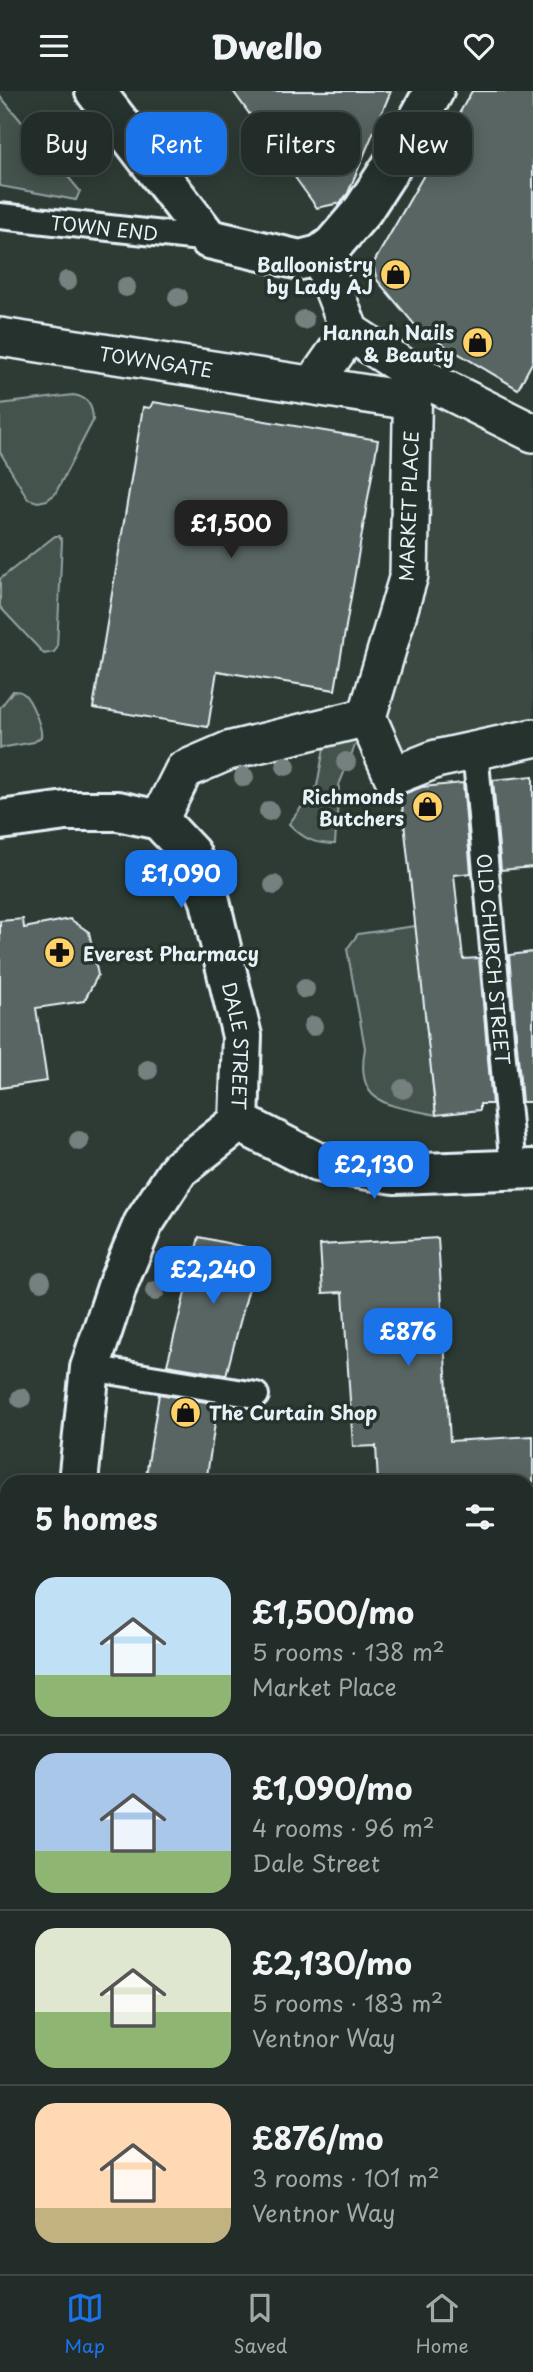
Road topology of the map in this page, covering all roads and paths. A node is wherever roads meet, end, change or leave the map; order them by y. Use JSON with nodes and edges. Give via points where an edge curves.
{"nodes":[{"id":1,"x":95,"y":91,"type":"edge"},
{"id":2,"x":434,"y":91,"type":"edge"},
{"id":3,"x":0,"y":216,"type":"edge"},
{"id":4,"x":209,"y":239,"type":"junction"},
{"id":5,"x":320,"y":255,"type":"junction"},
{"id":6,"x":350,"y":332,"type":"junction"},
{"id":7,"x":0,"y":337,"type":"edge"},
{"id":8,"x":313,"y":385,"type":"junction"},
{"id":9,"x":412,"y":387,"type":"junction"},
{"id":10,"x":533,"y":433,"type":"edge"},
{"id":11,"x":367,"y":717,"type":"junction"},
{"id":12,"x":533,"y":738,"type":"edge"},
{"id":13,"x":475,"y":750,"type":"junction"},
{"id":14,"x":0,"y":820,"type":"edge"},
{"id":15,"x":159,"y":820,"type":"junction"},
{"id":16,"x":239,"y":1122,"type":"junction"},
{"id":17,"x":523,"y":1169,"type":"edge"},
{"id":18,"x":90,"y":1368,"type":"junction"},
{"id":19,"x":256,"y":1395,"type":"dead end"},
{"id":20,"x":79,"y":1475,"type":"edge"}],
"edges":[{"from":1,"to":4,"type":"main road","name":"TOWN END"},
{"from":2,"to":5,"type":"main road","via":[[363,210]]},
{"from":3,"to":4,"type":"lane","name":"TOWN END"},
{"from":4,"to":5,"type":"main road","name":"TOWN END","via":[[300,260]]},
{"from":5,"to":6,"type":"street"},
{"from":6,"to":8,"type":"street"},
{"from":6,"to":9,"type":"street"},
{"from":7,"to":8,"type":"street","name":"TOWNGATE"},
{"from":8,"to":9,"type":"street","name":"TOWNGATE"},
{"from":9,"to":10,"type":"street"},
{"from":9,"to":11,"type":"street","name":"MARKET PLACE","via":[[409,575]]},
{"from":11,"to":13,"type":"street","via":[[393,776]]},
{"from":11,"to":15,"type":"street","via":[[228,751],[184,770]]},
{"from":12,"to":13,"type":"street"},
{"from":13,"to":17,"type":"lane","name":"OLD CHURCH STREET"},
{"from":14,"to":15,"type":"main road","via":[[66,811],[118,811]]},
{"from":15,"to":16,"type":"main road","name":"DALE STREET","via":[[191,854],[209,901],[242,1037]]},
{"from":16,"to":17,"type":"main road","via":[[317,1162],[395,1174]]},
{"from":16,"to":18,"type":"main road","via":[[179,1169],[144,1224]]},
{"from":18,"to":19,"type":"lane"},
{"from":18,"to":20,"type":"main road"}]}
